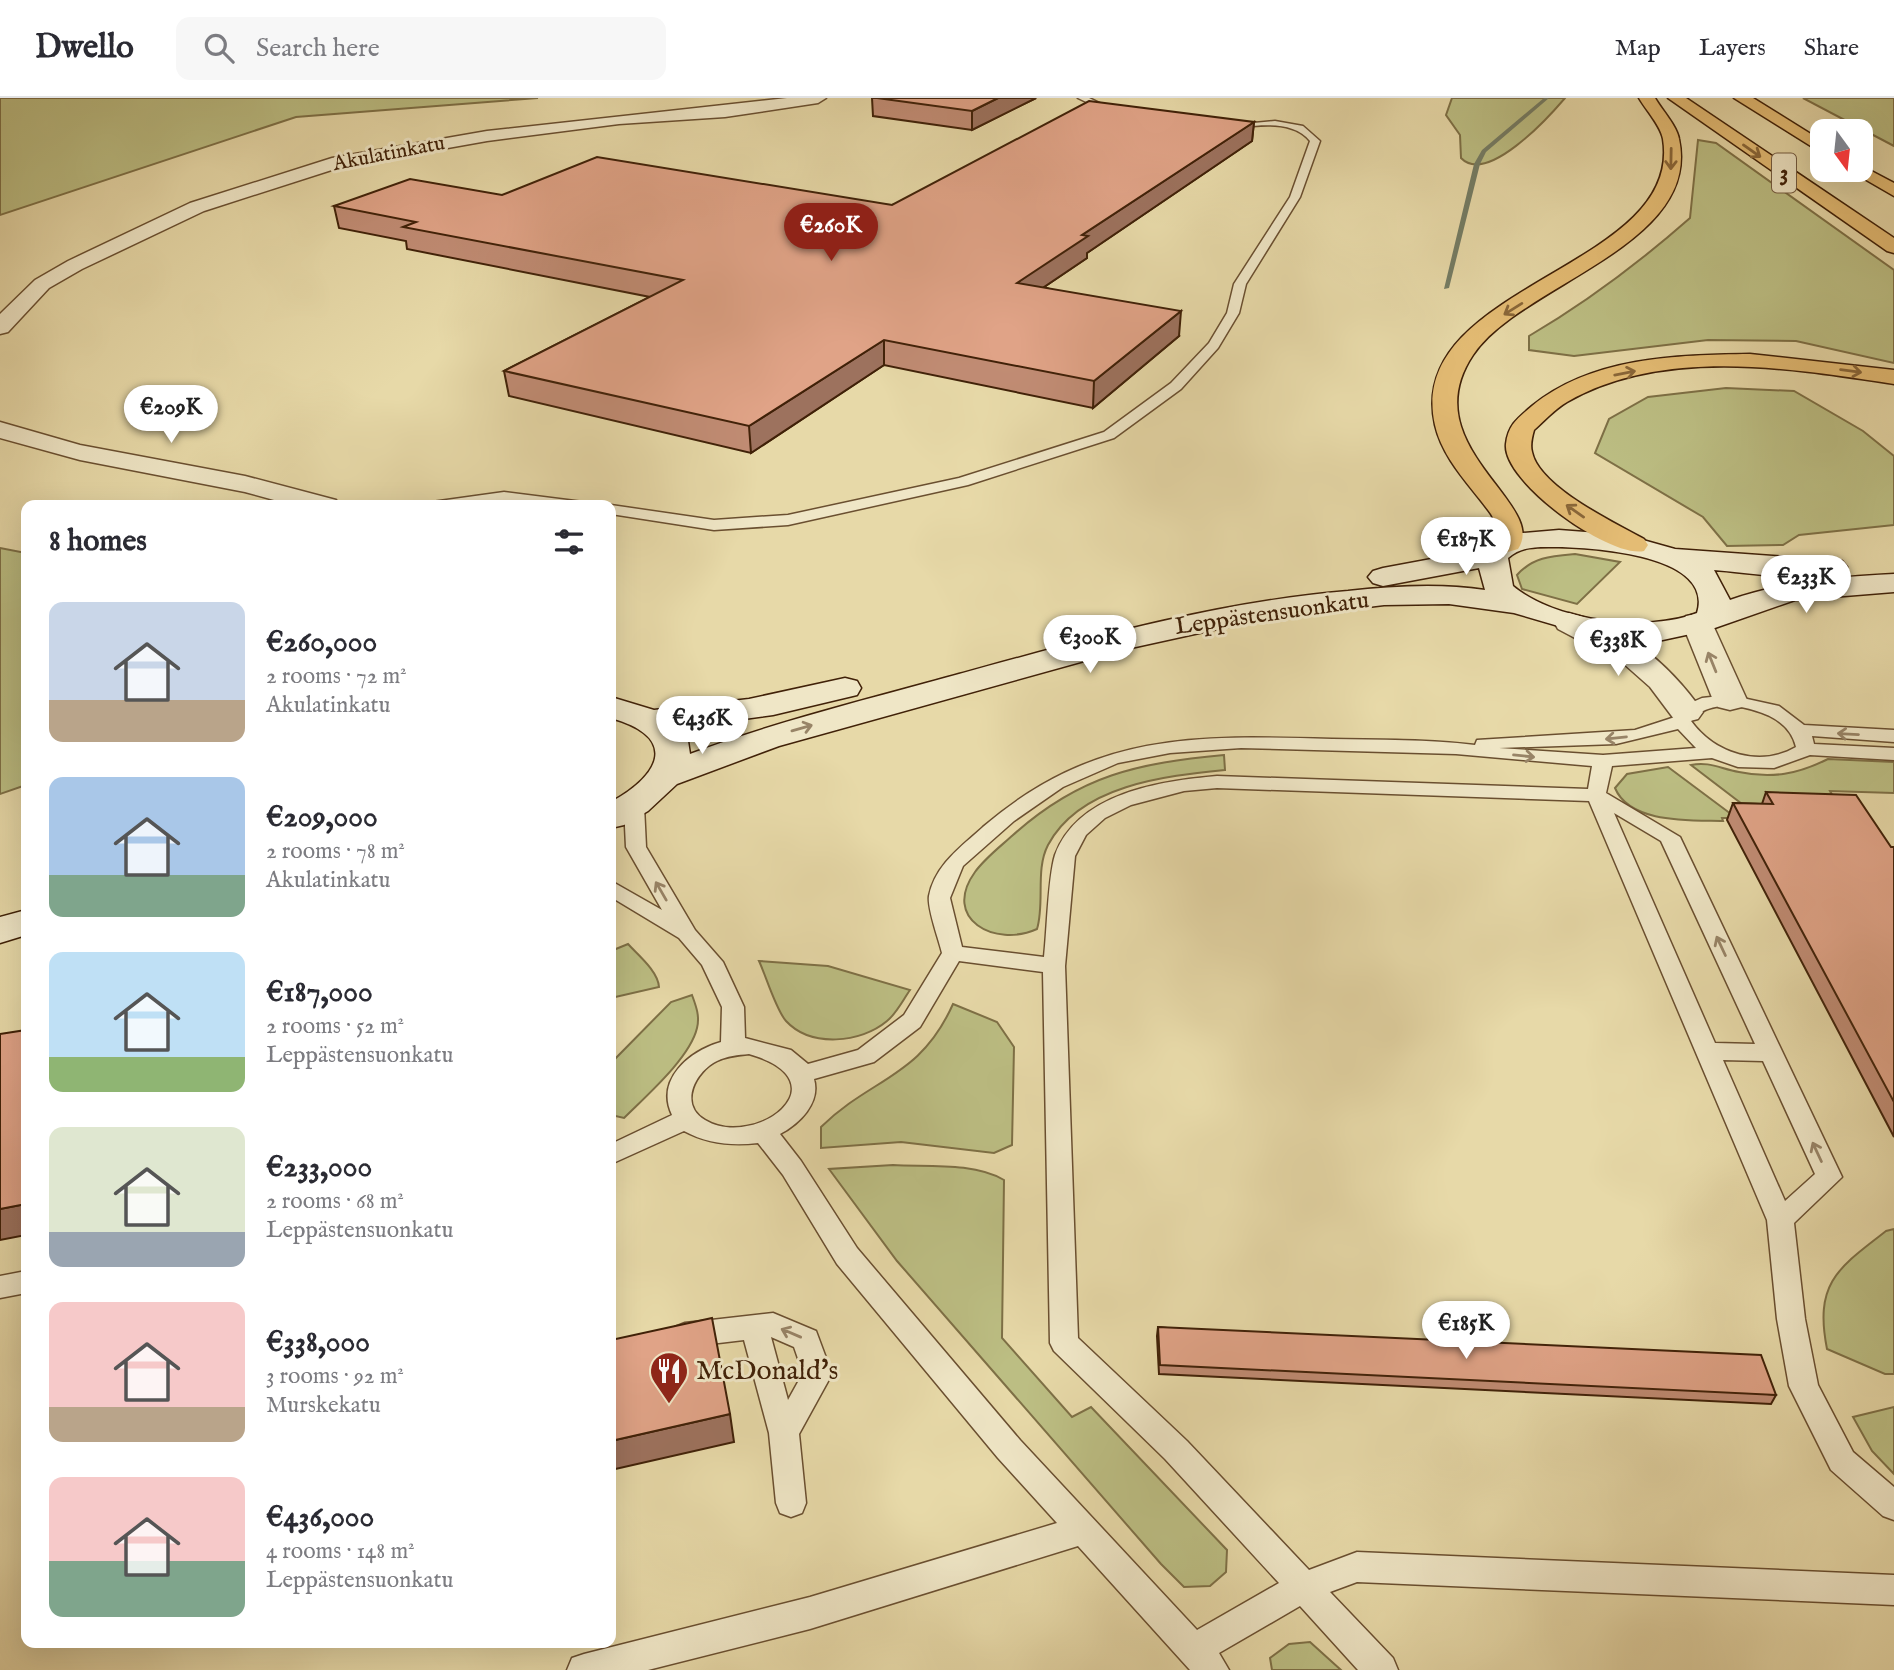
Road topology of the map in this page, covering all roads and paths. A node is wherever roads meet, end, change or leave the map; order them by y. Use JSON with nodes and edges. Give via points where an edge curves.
{"nodes":[{"id":1,"x":818,"y":98,"type":"edge"},
{"id":2,"x":1082,"y":98,"type":"edge"},
{"id":3,"x":1647,"y":98,"type":"edge"},
{"id":4,"x":1676,"y":98,"type":"edge"},
{"id":5,"x":1742,"y":98,"type":"edge"},
{"id":6,"x":1131,"y":114,"type":"edge"},
{"id":7,"x":1215,"y":125,"type":"edge"},
{"id":8,"x":1810,"y":140,"type":"edge"},
{"id":9,"x":1873,"y":179,"type":"edge"},
{"id":10,"x":1894,"y":191,"type":"edge"},
{"id":11,"x":1894,"y":247,"type":"edge"},
{"id":12,"x":0,"y":327,"type":"edge"},
{"id":13,"x":1894,"y":377,"type":"edge"},
{"id":14,"x":0,"y":429,"type":"edge"},
{"id":15,"x":301,"y":500,"type":"edge"},
{"id":16,"x":475,"y":500,"type":"edge"},
{"id":17,"x":536,"y":500,"type":"edge"},
{"id":18,"x":616,"y":511,"type":"edge"},
{"id":19,"x":1634,"y":545,"type":"junction"},
{"id":20,"x":1501,"y":550,"type":"junction"},
{"id":21,"x":1673,"y":557,"type":"junction"},
{"id":22,"x":1894,"y":565,"type":"edge"},
{"id":23,"x":1894,"y":583,"type":"edge"},
{"id":24,"x":1517,"y":604,"type":"junction"},
{"id":25,"x":1704,"y":620,"type":"junction"},
{"id":26,"x":1569,"y":622,"type":"junction"},
{"id":27,"x":1730,"y":700,"type":"junction"},
{"id":28,"x":616,"y":709,"type":"edge"},
{"id":29,"x":1684,"y":716,"type":"junction"},
{"id":30,"x":651,"y":720,"type":"junction"},
{"id":31,"x":1802,"y":730,"type":"junction"},
{"id":32,"x":1894,"y":736,"type":"edge"},
{"id":33,"x":1456,"y":748,"type":"junction"},
{"id":34,"x":1806,"y":749,"type":"junction"},
{"id":35,"x":1713,"y":752,"type":"junction"},
{"id":36,"x":1894,"y":754,"type":"edge"},
{"id":37,"x":1602,"y":761,"type":"junction"},
{"id":38,"x":669,"y":775,"type":"junction"},
{"id":39,"x":1596,"y":795,"type":"junction"},
{"id":40,"x":623,"y":812,"type":"edge"},
{"id":41,"x":616,"y":891,"type":"edge"},
{"id":42,"x":21,"y":924,"type":"edge"},
{"id":43,"x":0,"y":930,"type":"edge"},
{"id":44,"x":687,"y":934,"type":"junction"},
{"id":45,"x":953,"y":953,"type":"junction"},
{"id":46,"x":1054,"y":966,"type":"junction"},
{"id":47,"x":733,"y":1048,"type":"junction"},
{"id":48,"x":1706,"y":1051,"type":"junction"},
{"id":49,"x":1771,"y":1053,"type":"junction"},
{"id":50,"x":803,"y":1073,"type":"junction"},
{"id":51,"x":686,"y":1119,"type":"junction"},
{"id":52,"x":764,"y":1132,"type":"junction"},
{"id":53,"x":616,"y":1153,"type":"edge"},
{"id":54,"x":1780,"y":1220,"type":"junction"},
{"id":55,"x":21,"y":1283,"type":"edge"},
{"id":56,"x":0,"y":1287,"type":"edge"},
{"id":57,"x":755,"y":1327,"type":"junction"},
{"id":58,"x":659,"y":1341,"type":"edge"},
{"id":59,"x":784,"y":1433,"type":"junction"},
{"id":60,"x":791,"y":1503,"type":"dead end"},
{"id":61,"x":1894,"y":1507,"type":"edge"},
{"id":62,"x":1083,"y":1531,"type":"junction"},
{"id":63,"x":1301,"y":1588,"type":"junction"},
{"id":64,"x":1894,"y":1590,"type":"edge"},
{"id":65,"x":1203,"y":1660,"type":"edge"},
{"id":66,"x":584,"y":1670,"type":"edge"},
{"id":67,"x":1381,"y":1670,"type":"edge"}],
"edges":[{"from":1,"to":12,"type":"main road","name":"Akulatinkatu","via":[[725,112],[566,126],[338,162],[197,207],[75,265],[42,285]]},
{"from":2,"to":6,"type":"lane","via":[[1100,108]]},
{"from":3,"to":20,"type":"highway","one_way":true,"via":[[1664,120],[1674,160],[1668,185],[1609,250],[1487,325],[1451,373],[1444,398],[1452,446],[1507,518]]},
{"from":4,"to":11,"type":"highway","number":"3","one_way":true},
{"from":5,"to":8,"type":"highway","number":"3"},
{"from":7,"to":18,"type":"lane","via":[[1282,125],[1304,131],[1315,141],[1295,197],[1240,284],[1233,313],[1214,345],[1176,386],[1126,426],[1089,443],[963,482],[788,520],[714,525]]},
{"from":9,"to":10,"type":"highway"},
{"from":19,"to":13,"type":"highway","one_way":true,"via":[[1558,499],[1520,456],[1522,427],[1548,402],[1616,374],[1703,362],[1814,366]]},
{"from":14,"to":15,"type":"main road","via":[[47,445]]},
{"from":16,"to":17,"type":"lane","via":[[504,496]]},
{"from":19,"to":20,"type":"main road","name":"Leppästensuonkatu","via":[[1567,538]]},
{"from":19,"to":21,"type":"main road","name":"Leppästensuonkatu"},
{"from":20,"to":24,"type":"main road","via":[[1491,575],[1499,590]]},
{"from":20,"to":30,"type":"main road","name":"Leppästensuonkatu","via":[[1401,575],[1196,601],[1043,635],[783,705]]},
{"from":21,"to":22,"type":"main road","via":[[1779,567]]},
{"from":21,"to":25,"type":"main road","via":[[1712,586],[1716,598]]},
{"from":23,"to":25,"type":"main road","via":[[1810,588]]},
{"from":24,"to":26,"type":"main road","name":"Leppästensuonkatu"},
{"from":38,"to":24,"type":"main road","name":"Leppästensuonkatu","one_way":true,"via":[[778,735],[1117,640],[1198,623],[1300,606],[1416,595]]},
{"from":25,"to":26,"type":"main road","via":[[1641,632]]},
{"from":27,"to":25,"type":"main road","one_way":true},
{"from":26,"to":29,"type":"main road","via":[[1602,636],[1653,668]]},
{"from":27,"to":29,"type":"lane","via":[[1711,701]]},
{"from":27,"to":31,"type":"lane","via":[[1758,705]]},
{"from":28,"to":30,"type":"main road"},
{"from":29,"to":33,"type":"lane","one_way":true,"via":[[1637,736],[1518,739]]},
{"from":29,"to":35,"type":"lane","via":[[1690,737]]},
{"from":30,"to":38,"type":"main road","via":[[672,745]]},
{"from":32,"to":31,"type":"lane","one_way":true},
{"from":31,"to":34,"type":"lane"},
{"from":33,"to":37,"type":"lane","one_way":true},
{"from":33,"to":45,"type":"lane","via":[[1241,742],[1170,747],[1113,758],[1056,783],[954,863],[939,898]]},
{"from":34,"to":35,"type":"lane","via":[[1793,759],[1770,764]]},
{"from":34,"to":36,"type":"lane"},
{"from":35,"to":37,"type":"lane"},
{"from":37,"to":39,"type":"lane"},
{"from":38,"to":40,"type":"main road","name":"Leppästensuonkatu","via":[[655,791]]},
{"from":39,"to":46,"type":"lane","via":[[1217,782],[1183,785],[1124,801],[1098,814],[1078,832],[1065,856]]},
{"from":39,"to":48,"type":"lane"},
{"from":49,"to":39,"type":"lane","one_way":true,"via":[[1670,837]]},
{"from":44,"to":40,"type":"lane","one_way":true,"via":[[636,847]]},
{"from":41,"to":44,"type":"lane"},
{"from":42,"to":43,"type":"main road"},
{"from":44,"to":47,"type":"lane","via":[[712,962],[733,1007]]},
{"from":45,"to":46,"type":"lane"},
{"from":45,"to":50,"type":"lane","via":[[912,1021],[866,1055]]},
{"from":46,"to":63,"type":"lane","via":[[1064,1343],[1175,1450]]},
{"from":47,"to":50,"type":"lane","via":[[771,1049],[790,1058]]},
{"from":47,"to":51,"type":"lane","via":[[705,1057],[688,1069],[679,1085],[677,1103]]},
{"from":48,"to":49,"type":"lane"},
{"from":48,"to":54,"type":"lane"},
{"from":54,"to":49,"type":"lane","one_way":true,"via":[[1829,1177]]},
{"from":50,"to":52,"type":"lane","via":[[805,1092],[797,1111]]},
{"from":51,"to":52,"type":"lane","via":[[703,1131],[726,1137]]},
{"from":51,"to":53,"type":"lane"},
{"from":52,"to":62,"type":"lane","via":[[847,1256]]},
{"from":54,"to":61,"type":"lane","via":[[1804,1386],[1842,1461]]},
{"from":55,"to":56,"type":"lane"},
{"from":57,"to":58,"type":"lane"},
{"from":57,"to":59,"type":"lane"},
{"from":59,"to":57,"type":"lane","one_way":true,"via":[[818,1374],[806,1339],[773,1325]]},
{"from":59,"to":60,"type":"lane"},
{"from":62,"to":65,"type":"lane"},
{"from":62,"to":66,"type":"lane","via":[[810,1614]]},
{"from":63,"to":64,"type":"lane","via":[[1357,1567]]},
{"from":63,"to":65,"type":"lane"},
{"from":63,"to":67,"type":"lane"}]}
